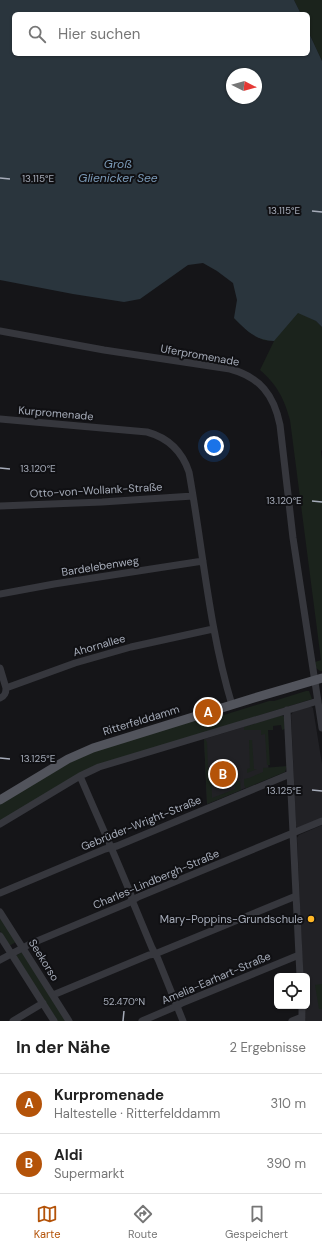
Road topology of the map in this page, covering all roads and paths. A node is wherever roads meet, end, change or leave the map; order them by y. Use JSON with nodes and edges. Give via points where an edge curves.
{"nodes":[{"id":1,"x":0,"y":331,"type":"edge"},
{"id":2,"x":0,"y":419,"type":"edge"},
{"id":3,"x":194,"y":496,"type":"junction"},
{"id":4,"x":0,"y":506,"type":"edge"},
{"id":5,"x":203,"y":561,"type":"junction"},
{"id":6,"x":0,"y":594,"type":"edge"},
{"id":7,"x":213,"y":629,"type":"junction"},
{"id":8,"x":0,"y":668,"type":"edge"},
{"id":9,"x":318,"y":679,"type":"edge"},
{"id":10,"x":6,"y":688,"type":"junction"},
{"id":11,"x":0,"y":698,"type":"edge"},
{"id":12,"x":318,"y":701,"type":"junction"},
{"id":13,"x":232,"y":705,"type":"junction"},
{"id":14,"x":287,"y":710,"type":"junction"},
{"id":15,"x":322,"y":728,"type":"edge"},
{"id":16,"x":290,"y":774,"type":"junction"},
{"id":17,"x":80,"y":776,"type":"junction"},
{"id":18,"x":0,"y":800,"type":"edge"},
{"id":19,"x":322,"y":821,"type":"edge"},
{"id":20,"x":0,"y":824,"type":"edge"},
{"id":21,"x":293,"y":834,"type":"junction"},
{"id":22,"x":111,"y":848,"type":"junction"},
{"id":23,"x":0,"y":893,"type":"edge"},
{"id":24,"x":296,"y":896,"type":"junction"},
{"id":25,"x":132,"y":900,"type":"junction"},
{"id":26,"x":0,"y":912,"type":"edge"},
{"id":27,"x":0,"y":936,"type":"edge"},
{"id":28,"x":23,"y":948,"type":"junction"},
{"id":29,"x":11,"y":953,"type":"junction"},
{"id":30,"x":155,"y":954,"type":"junction"},
{"id":31,"x":299,"y":955,"type":"junction"},
{"id":32,"x":0,"y":960,"type":"edge"},
{"id":33,"x":300,"y":973,"type":"edge"},
{"id":34,"x":53,"y":995,"type":"junction"},
{"id":35,"x":43,"y":1003,"type":"junction"},
{"id":36,"x":177,"y":1006,"type":"junction"},
{"id":37,"x":302,"y":1019,"type":"edge"},
{"id":38,"x":14,"y":1021,"type":"edge"},
{"id":39,"x":54,"y":1021,"type":"edge"},
{"id":40,"x":69,"y":1021,"type":"edge"},
{"id":41,"x":142,"y":1021,"type":"edge"},
{"id":42,"x":183,"y":1021,"type":"edge"},
{"id":43,"x":292,"y":1021,"type":"edge"}],
"edges":[{"from":1,"to":9,"type":"street","name":"Uferpromenade","via":[[230,369],[252,378],[263,388],[276,409],[280,425],[294,538]]},
{"from":2,"to":3,"type":"street","name":"Kurpromenade","via":[[136,430],[155,434],[174,445],[183,458],[190,472]]},
{"from":3,"to":4,"type":"street","name":"Otto-von-Wollank-Straße"},
{"from":3,"to":5,"type":"street","name":"Kurpromenade"},
{"from":5,"to":6,"type":"street","name":"Bardelebenweg"},
{"from":5,"to":7,"type":"street","name":"Kurpromenade"},
{"from":7,"to":10,"type":"street","name":"Ahornallee","via":[[131,647],[75,663]]},
{"from":7,"to":13,"type":"street","name":"Kurpromenade"},
{"from":8,"to":10,"type":"street"},
{"from":9,"to":12,"type":"street","name":"Uferpromenade"},
{"from":9,"to":13,"type":"main road","name":"Ritterfelddamm"},
{"from":10,"to":11,"type":"street","via":[[6,693]]},
{"from":12,"to":14,"type":"street"},
{"from":12,"to":15,"type":"street","name":"Uferpromenade"},
{"from":13,"to":18,"type":"main road","name":"Ritterfelddamm","via":[[81,752]]},
{"from":14,"to":16,"type":"street"},
{"from":14,"to":17,"type":"street","via":[[99,767]]},
{"from":16,"to":21,"type":"street"},
{"from":16,"to":22,"type":"street","name":"Gebrüder-Wright-Straße"},
{"from":17,"to":20,"type":"street"},
{"from":17,"to":22,"type":"street"},
{"from":19,"to":21,"type":"street","name":"Charles-Lindbergh-Straße"},
{"from":21,"to":24,"type":"street"},
{"from":21,"to":25,"type":"street","name":"Charles-Lindbergh-Straße"},
{"from":22,"to":23,"type":"street","name":"Gebrüder-Wright-Straße"},
{"from":22,"to":25,"type":"street"},
{"from":24,"to":30,"type":"street"},
{"from":24,"to":31,"type":"street"},
{"from":25,"to":28,"type":"street","name":"Charles-Lindbergh-Straße","via":[[128,904]]},
{"from":25,"to":30,"type":"street"},
{"from":26,"to":28,"type":"street","name":"Seekorso"},
{"from":27,"to":29,"type":"street"},
{"from":28,"to":29,"type":"street","name":"Charles-Lindbergh-Straße"},
{"from":28,"to":34,"type":"street","name":"Seekorso"},
{"from":29,"to":32,"type":"street","name":"Charles-Lindbergh-Straße"},
{"from":29,"to":35,"type":"street"},
{"from":30,"to":34,"type":"street"},
{"from":30,"to":36,"type":"street"},
{"from":31,"to":33,"type":"street"},
{"from":31,"to":36,"type":"street","name":"Amelia-Earhart-Straße"},
{"from":34,"to":40,"type":"street","name":"Seekorso"},
{"from":35,"to":38,"type":"street"},
{"from":35,"to":39,"type":"street"},
{"from":36,"to":41,"type":"street","name":"Amelia-Earhart-Straße"},
{"from":36,"to":42,"type":"street"},
{"from":37,"to":43,"type":"street"}]}
